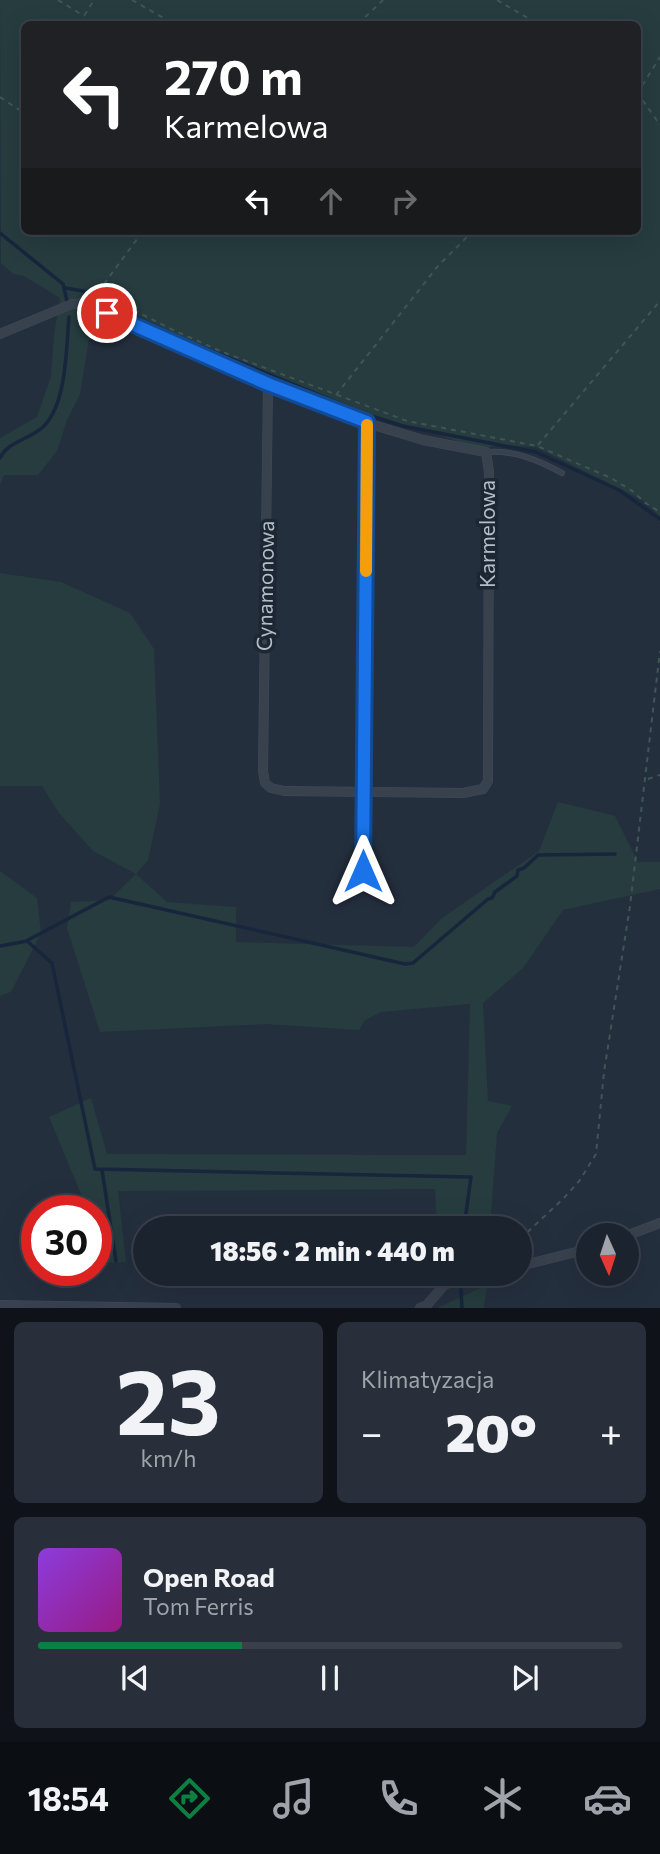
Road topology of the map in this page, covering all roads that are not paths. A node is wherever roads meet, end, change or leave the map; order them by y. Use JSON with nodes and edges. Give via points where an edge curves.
{"nodes":[{"id":1,"x":0,"y":334,"type":"edge"},
{"id":2,"x":268,"y":384,"type":"junction"},
{"id":3,"x":367,"y":422,"type":"junction"},
{"id":4,"x":486,"y":452,"type":"junction"},
{"id":5,"x":562,"y":473,"type":"dead end"},
{"id":6,"x":363,"y":793,"type":"junction"},
{"id":7,"x":363,"y":871,"type":"dead end"},
{"id":8,"x":660,"y":1223,"type":"edge"},
{"id":9,"x":639,"y":1231,"type":"edge"},
{"id":10,"x":576,"y":1252,"type":"edge"},
{"id":11,"x":532,"y":1263,"type":"edge"},
{"id":12,"x":443,"y":1286,"type":"edge"},
{"id":13,"x":0,"y":1305,"type":"edge"},
{"id":14,"x":176,"y":1308,"type":"edge"},
{"id":15,"x":420,"y":1308,"type":"edge"}],
"edges":[{"from":1,"to":2,"type":"street","name":"Karmelowa","via":[[72,304],[88,303]]},
{"from":2,"to":3,"type":"street","name":"Karmelowa"},
{"from":2,"to":6,"type":"street","name":"Cynamonowa","via":[[265,783],[284,791]]},
{"from":3,"to":4,"type":"street","name":"Karmelowa","via":[[423,440]]},
{"from":3,"to":6,"type":"street"},
{"from":4,"to":5,"type":"lane","via":[[533,458]]},
{"from":4,"to":6,"type":"street","name":"Karmelowa","via":[[488,780],[483,789],[463,793]]},
{"from":6,"to":7,"type":"street"},
{"from":8,"to":9,"type":"street"},
{"from":10,"to":11,"type":"street"},
{"from":12,"to":15,"type":"street"},
{"from":13,"to":14,"type":"street"}]}
